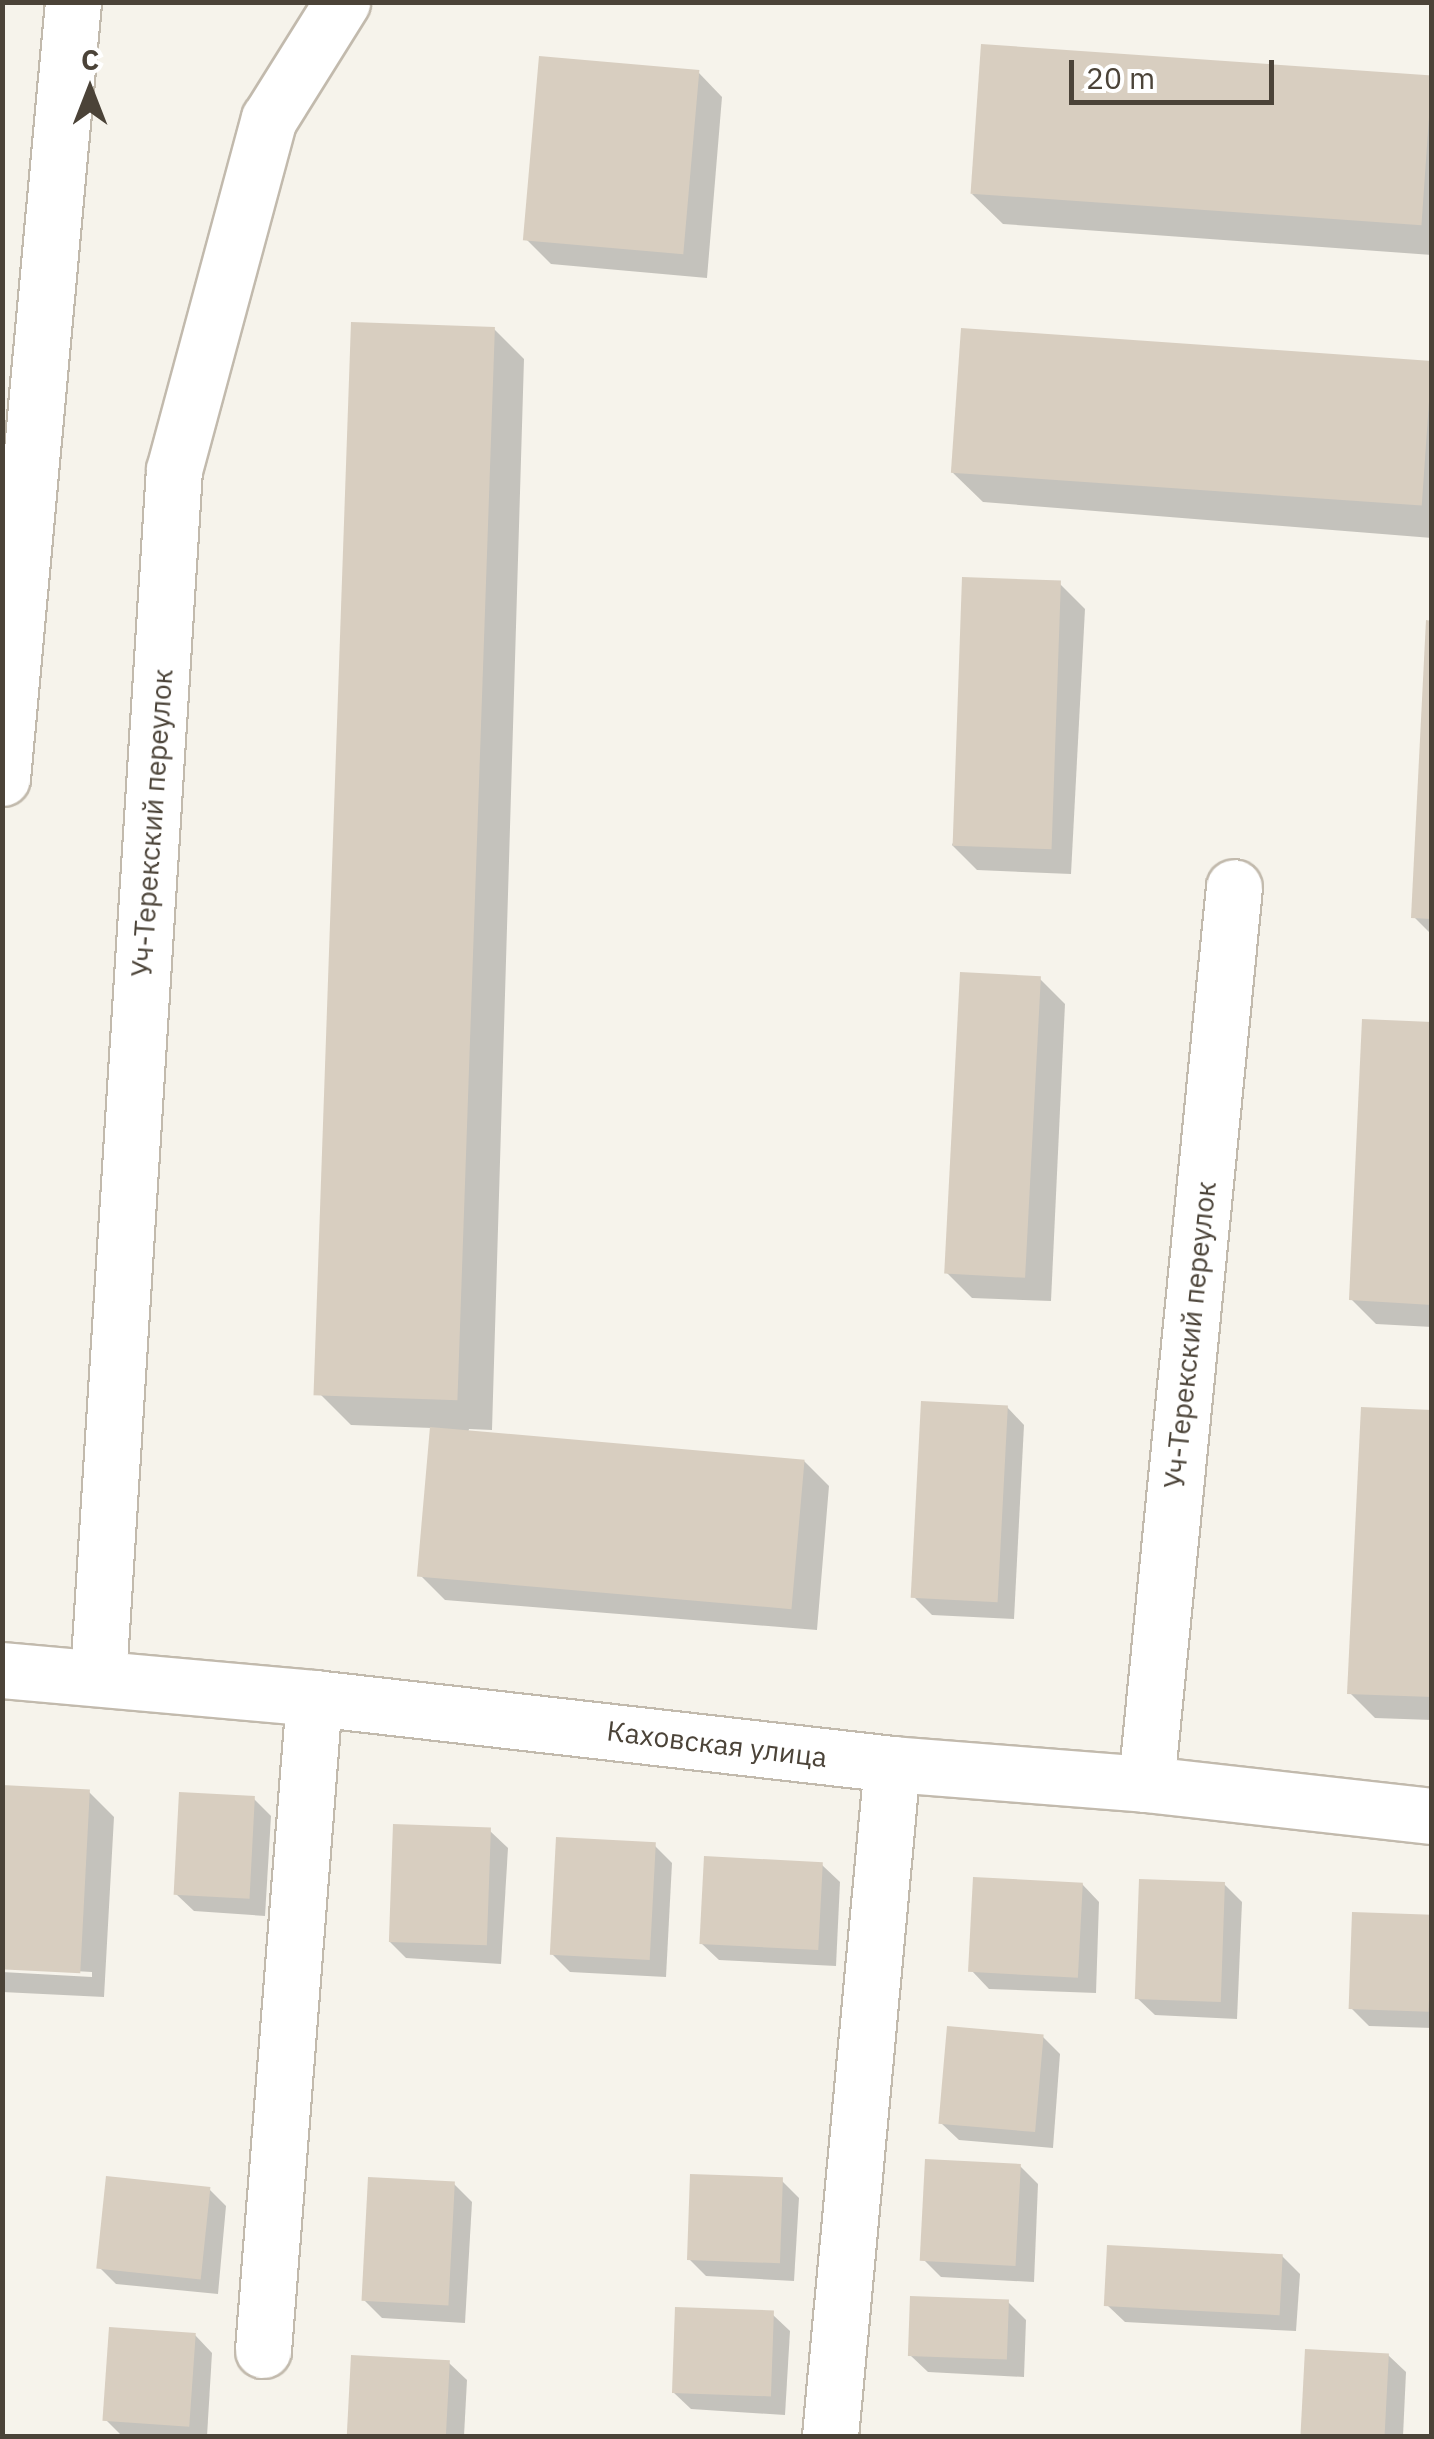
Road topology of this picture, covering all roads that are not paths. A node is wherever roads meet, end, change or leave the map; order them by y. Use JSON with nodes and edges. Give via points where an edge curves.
{"nodes":[{"id":1,"x":73,"y":2,"type":"edge"},
{"id":2,"x":342,"y":2,"type":"edge"},
{"id":3,"x":2,"y":778,"type":"edge"},
{"id":4,"x":1234,"y":887,"type":"dead end"},
{"id":5,"x":2,"y":1670,"type":"edge"},
{"id":6,"x":98,"y":1677,"type":"junction"},
{"id":7,"x":314,"y":1698,"type":"junction"},
{"id":8,"x":892,"y":1764,"type":"junction"},
{"id":9,"x":1146,"y":1784,"type":"junction"},
{"id":10,"x":1432,"y":1816,"type":"edge"},
{"id":11,"x":263,"y":2350,"type":"dead end"},
{"id":12,"x":830,"y":2436,"type":"edge"}],
"edges":[{"from":1,"to":3,"type":"street"},
{"from":2,"to":6,"type":"street","name":"Уч-Терекский переулок","via":[[269,119],[174,470]]},
{"from":4,"to":9,"type":"street","name":"Уч-Терекский переулок"},
{"from":5,"to":6,"type":"street","name":"Каховская улица"},
{"from":6,"to":7,"type":"street","name":"Каховская улица"},
{"from":7,"to":8,"type":"street","name":"Каховская улица"},
{"from":7,"to":11,"type":"street"},
{"from":8,"to":9,"type":"street","name":"Каховская улица"},
{"from":8,"to":12,"type":"street"},
{"from":9,"to":10,"type":"street","name":"Каховская улица"}]}
